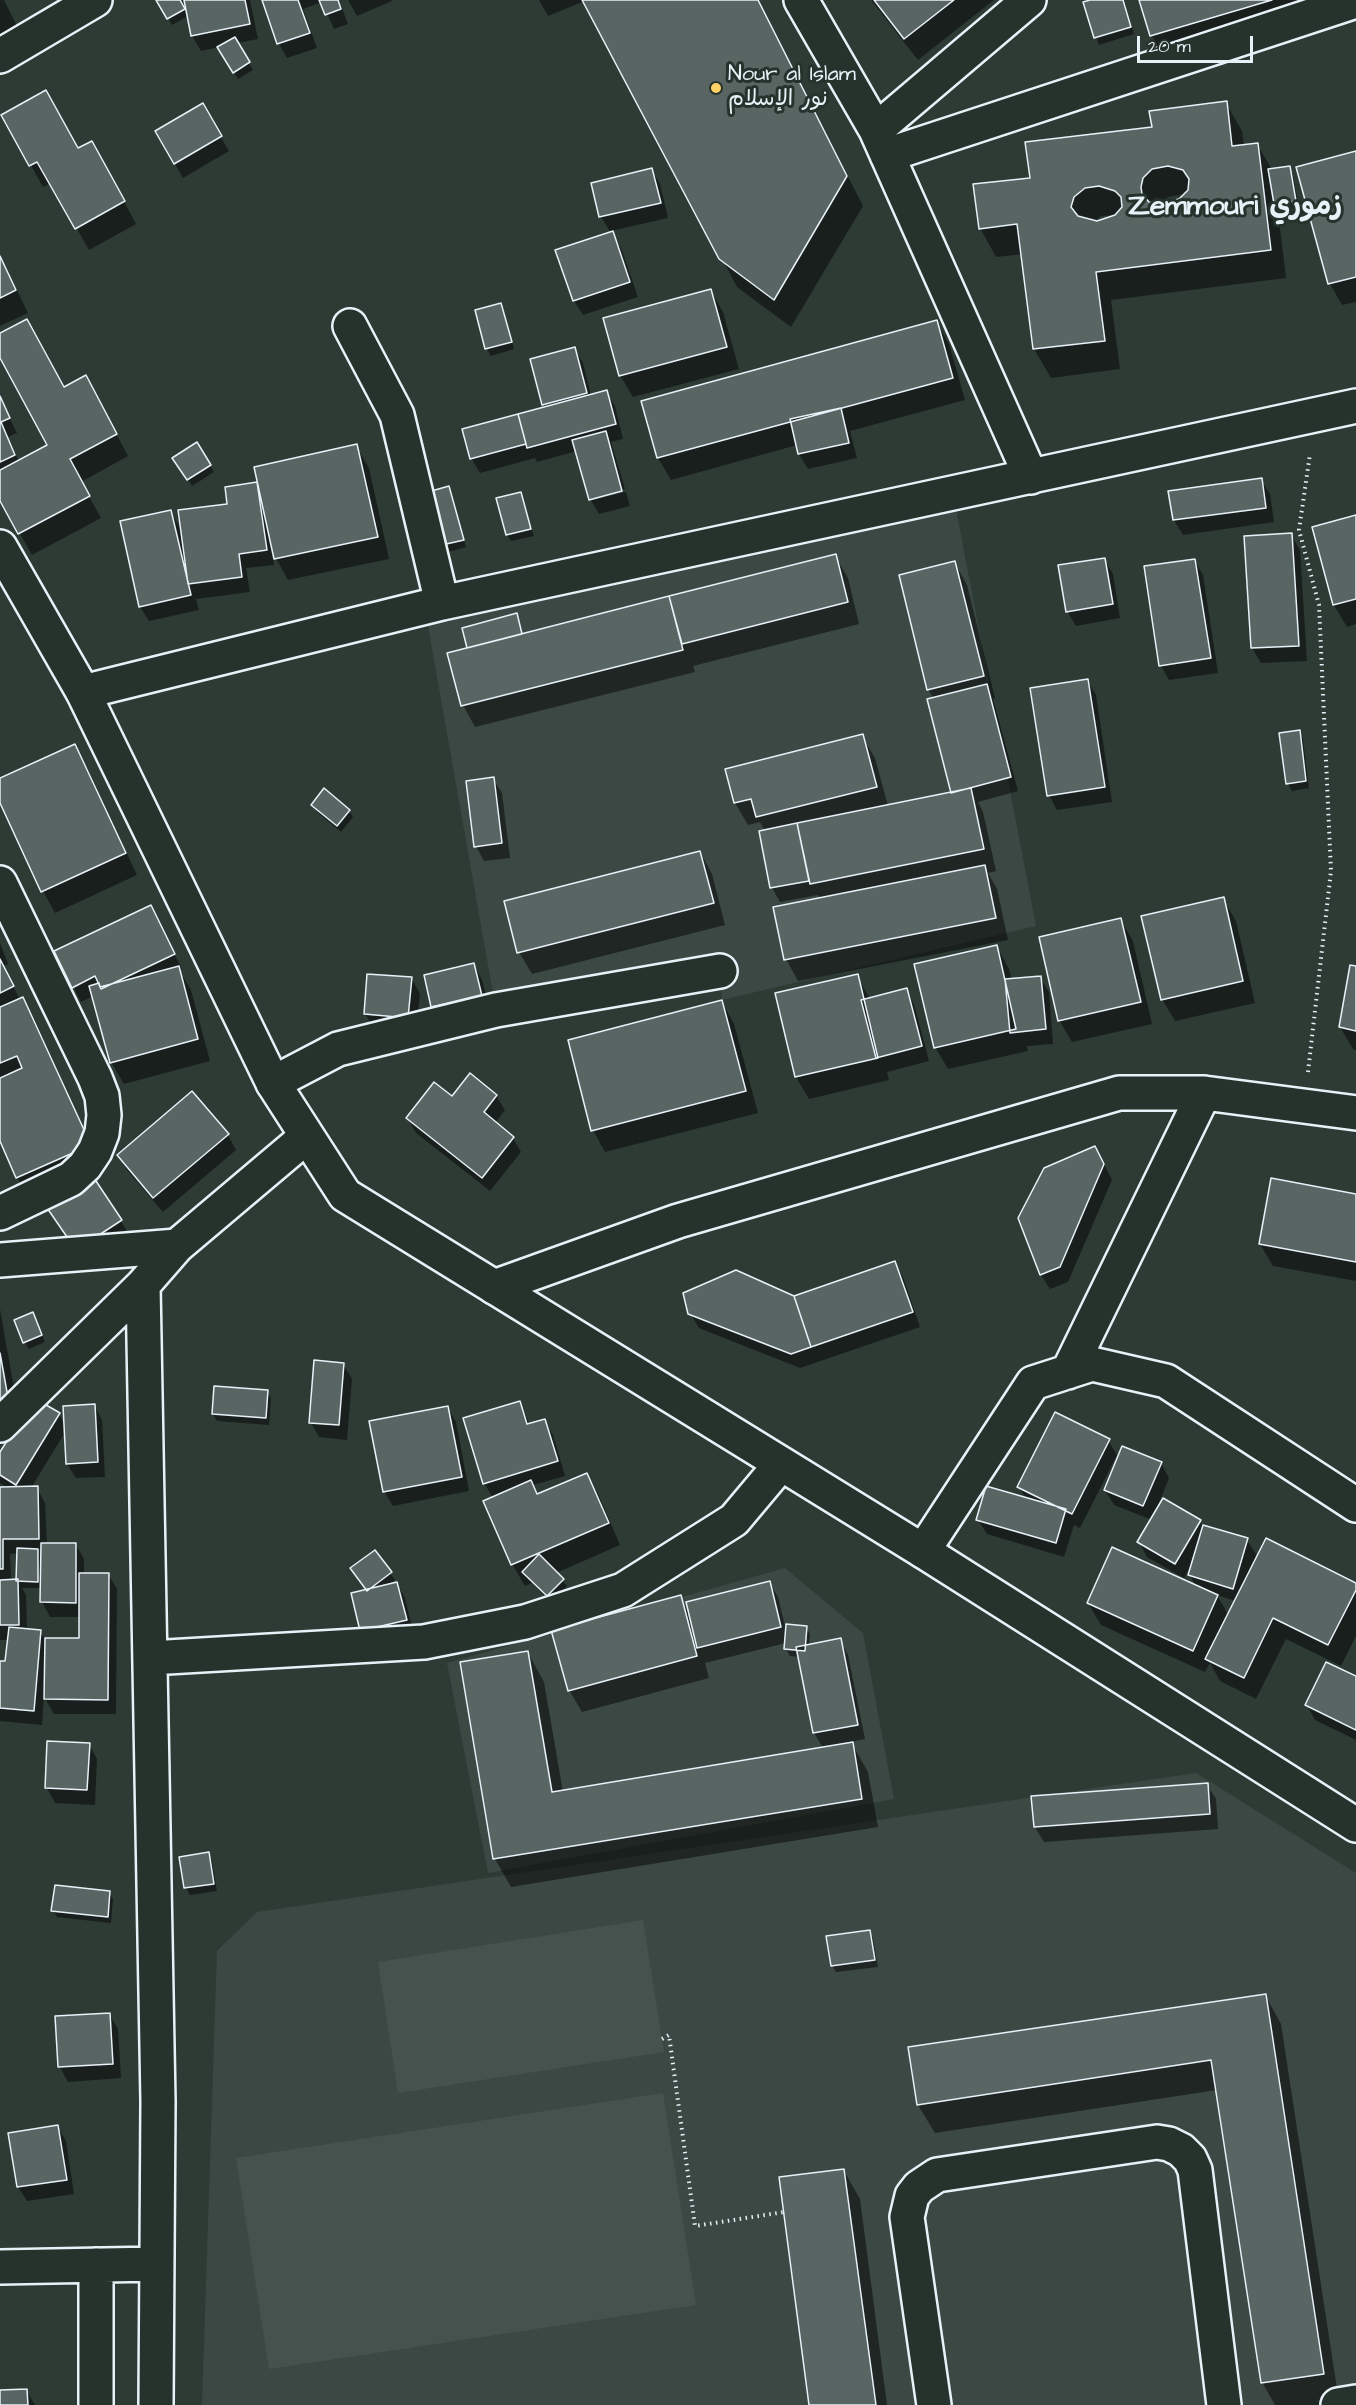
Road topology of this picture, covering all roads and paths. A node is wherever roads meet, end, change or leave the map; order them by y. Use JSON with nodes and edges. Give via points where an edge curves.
{"nodes":[{"id":1,"x":95,"y":0,"type":"edge"},
{"id":2,"x":801,"y":0,"type":"edge"},
{"id":3,"x":1029,"y":0,"type":"edge"},
{"id":4,"x":1356,"y":2,"type":"edge"},
{"id":5,"x":0,"y":56,"type":"edge"},
{"id":6,"x":881,"y":142,"type":"junction"},
{"id":7,"x":350,"y":326,"type":"dead end"},
{"id":8,"x":1356,"y":406,"type":"edge"},
{"id":9,"x":1316,"y":414,"type":"junction"},
{"id":10,"x":1031,"y":477,"type":"junction"},
{"id":11,"x":0,"y":547,"type":"edge"},
{"id":12,"x":442,"y":603,"type":"junction"},
{"id":13,"x":83,"y":692,"type":"junction"},
{"id":14,"x":0,"y":883,"type":"edge"},
{"id":15,"x":720,"y":971,"type":"dead end"},
{"id":16,"x":273,"y":1083,"type":"junction"},
{"id":17,"x":1204,"y":1093,"type":"junction"},
{"id":18,"x":1304,"y":1106,"type":"junction"},
{"id":19,"x":1356,"y":1113,"type":"edge"},
{"id":20,"x":306,"y":1137,"type":"junction"},
{"id":21,"x":0,"y":1213,"type":"edge"},
{"id":22,"x":177,"y":1246,"type":"junction"},
{"id":23,"x":0,"y":1260,"type":"edge"},
{"id":24,"x":143,"y":1285,"type":"junction"},
{"id":25,"x":494,"y":1287,"type":"junction"},
{"id":26,"x":1068,"y":1372,"type":"junction"},
{"id":27,"x":0,"y":1425,"type":"edge"},
{"id":28,"x":781,"y":1464,"type":"junction"},
{"id":29,"x":1356,"y":1505,"type":"edge"},
{"id":30,"x":923,"y":1551,"type":"junction"},
{"id":31,"x":150,"y":1658,"type":"junction"},
{"id":32,"x":1356,"y":1825,"type":"edge"},
{"id":33,"x":662,"y":2039,"type":"dead end"},
{"id":34,"x":784,"y":2212,"type":"dead end"},
{"id":35,"x":156,"y":2264,"type":"junction"},
{"id":36,"x":96,"y":2265,"type":"junction"},
{"id":37,"x":0,"y":2267,"type":"edge"},
{"id":38,"x":1356,"y":2402,"type":"edge"},
{"id":39,"x":96,"y":2405,"type":"edge"},
{"id":40,"x":156,"y":2405,"type":"edge"},
{"id":41,"x":934,"y":2405,"type":"edge"},
{"id":42,"x":1224,"y":2405,"type":"edge"},
{"id":43,"x":1338,"y":2405,"type":"edge"}],
"edges":[{"from":1,"to":5,"type":"street"},
{"from":2,"to":6,"type":"street"},
{"from":3,"to":6,"type":"street"},
{"from":4,"to":6,"type":"street"},
{"from":6,"to":10,"type":"street"},
{"from":7,"to":12,"type":"street","via":[[397,415]]},
{"from":8,"to":9,"type":"street"},
{"from":9,"to":10,"type":"street"},
{"from":9,"to":18,"type":"path","via":[[1299,530],[1318,605],[1331,872]]},
{"from":10,"to":12,"type":"street"},
{"from":11,"to":13,"type":"street"},
{"from":12,"to":13,"type":"street"},
{"from":13,"to":16,"type":"street"},
{"from":14,"to":21,"type":"street","via":[[95,1078],[104,1115],[102,1133],[85,1166],[71,1179]]},
{"from":15,"to":16,"type":"street","via":[[496,1010],[338,1049]]},
{"from":16,"to":20,"type":"street"},
{"from":17,"to":18,"type":"street"},
{"from":17,"to":25,"type":"street","via":[[1119,1093],[678,1221]]},
{"from":17,"to":26,"type":"street"},
{"from":18,"to":19,"type":"street"},
{"from":20,"to":22,"type":"street"},
{"from":20,"to":25,"type":"street","via":[[345,1195]]},
{"from":22,"to":23,"type":"street"},
{"from":22,"to":24,"type":"street"},
{"from":24,"to":27,"type":"street"},
{"from":24,"to":31,"type":"street"},
{"from":25,"to":28,"type":"street"},
{"from":26,"to":29,"type":"street","via":[[1092,1364],[1166,1382]]},
{"from":26,"to":30,"type":"street","via":[[1032,1383]]},
{"from":28,"to":30,"type":"street"},
{"from":28,"to":31,"type":"street","via":[[734,1520],[623,1590],[525,1622],[424,1642]]},
{"from":30,"to":32,"type":"street"},
{"from":31,"to":35,"type":"street","via":[[158,2101]]},
{"from":33,"to":34,"type":"path","via":[[669,2036],[695,2226]]},
{"from":35,"to":36,"type":"street"},
{"from":35,"to":40,"type":"street"},
{"from":36,"to":37,"type":"street"},
{"from":36,"to":39,"type":"street"},
{"from":38,"to":43,"type":"street"},
{"from":41,"to":42,"type":"street","via":[[907,2217],[912,2196],[919,2187],[937,2175],[1157,2142],[1181,2150],[1195,2170]]}]}
